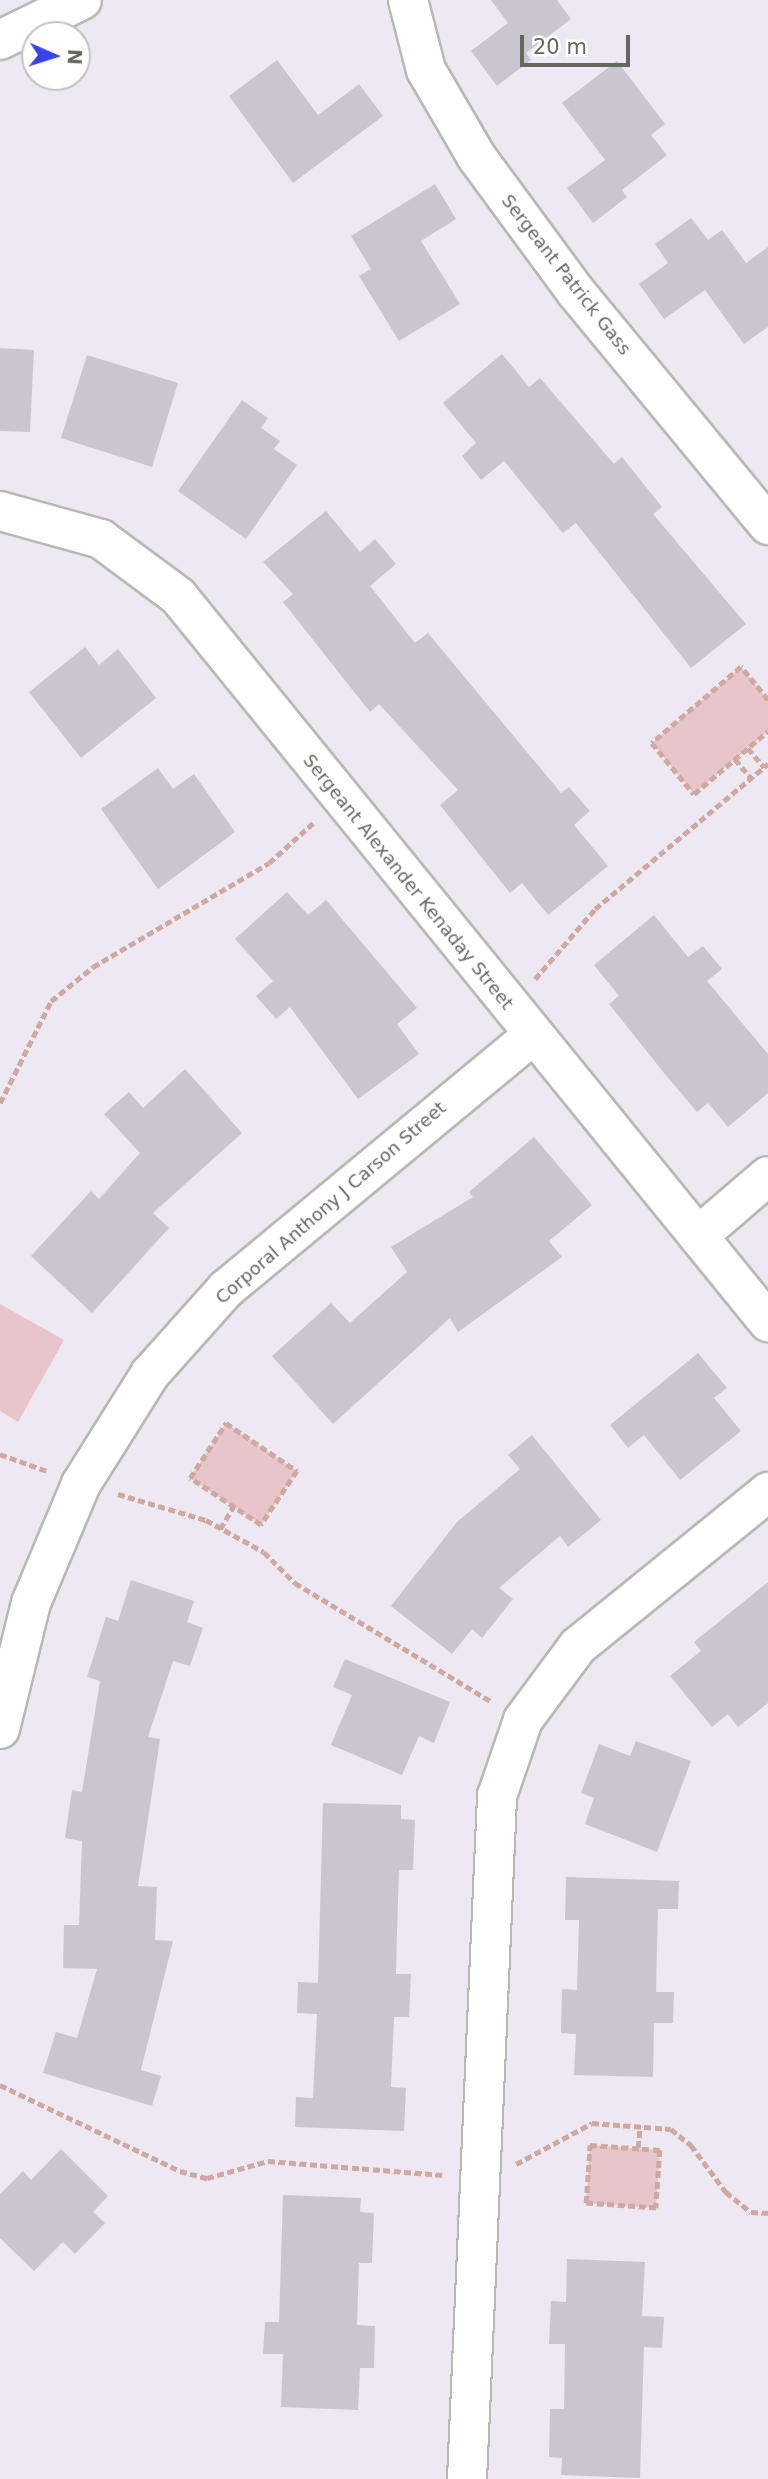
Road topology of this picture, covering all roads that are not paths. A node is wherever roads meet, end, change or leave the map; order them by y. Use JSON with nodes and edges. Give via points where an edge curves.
{"nodes":[{"id":1,"x":82,"y":0,"type":"edge"},
{"id":2,"x":408,"y":0,"type":"edge"},
{"id":3,"x":0,"y":40,"type":"edge"},
{"id":4,"x":0,"y":511,"type":"edge"},
{"id":5,"x":768,"y":525,"type":"edge"},
{"id":6,"x":532,"y":1037,"type":"junction"},
{"id":7,"x":768,"y":1176,"type":"edge"},
{"id":8,"x":698,"y":1236,"type":"junction"},
{"id":9,"x":768,"y":1322,"type":"edge"},
{"id":10,"x":768,"y":1492,"type":"edge"},
{"id":11,"x":0,"y":1729,"type":"edge"},
{"id":12,"x":467,"y":2479,"type":"edge"}],
"edges":[{"from":1,"to":3,"type":"street"},
{"from":2,"to":5,"type":"street","name":"Sergeant Patrick Gass","via":[[426,70],[476,156],[576,292]]},
{"from":4,"to":6,"type":"street","name":"Sergeant Alexander Kenaday Street","via":[[101,539],[178,596]]},
{"from":6,"to":8,"type":"street","name":"Sergeant Alexander Kenaday Street"},
{"from":6,"to":11,"type":"street","name":"Corporal Anthony J Carson Street","via":[[226,1289],[150,1374],[81,1484],[32,1603]]},
{"from":7,"to":8,"type":"street"},
{"from":8,"to":9,"type":"street","name":"Sergeant Alexander Kenaday Street"},
{"from":10,"to":12,"type":"street","via":[[578,1646],[523,1720],[497,1796]]}]}
